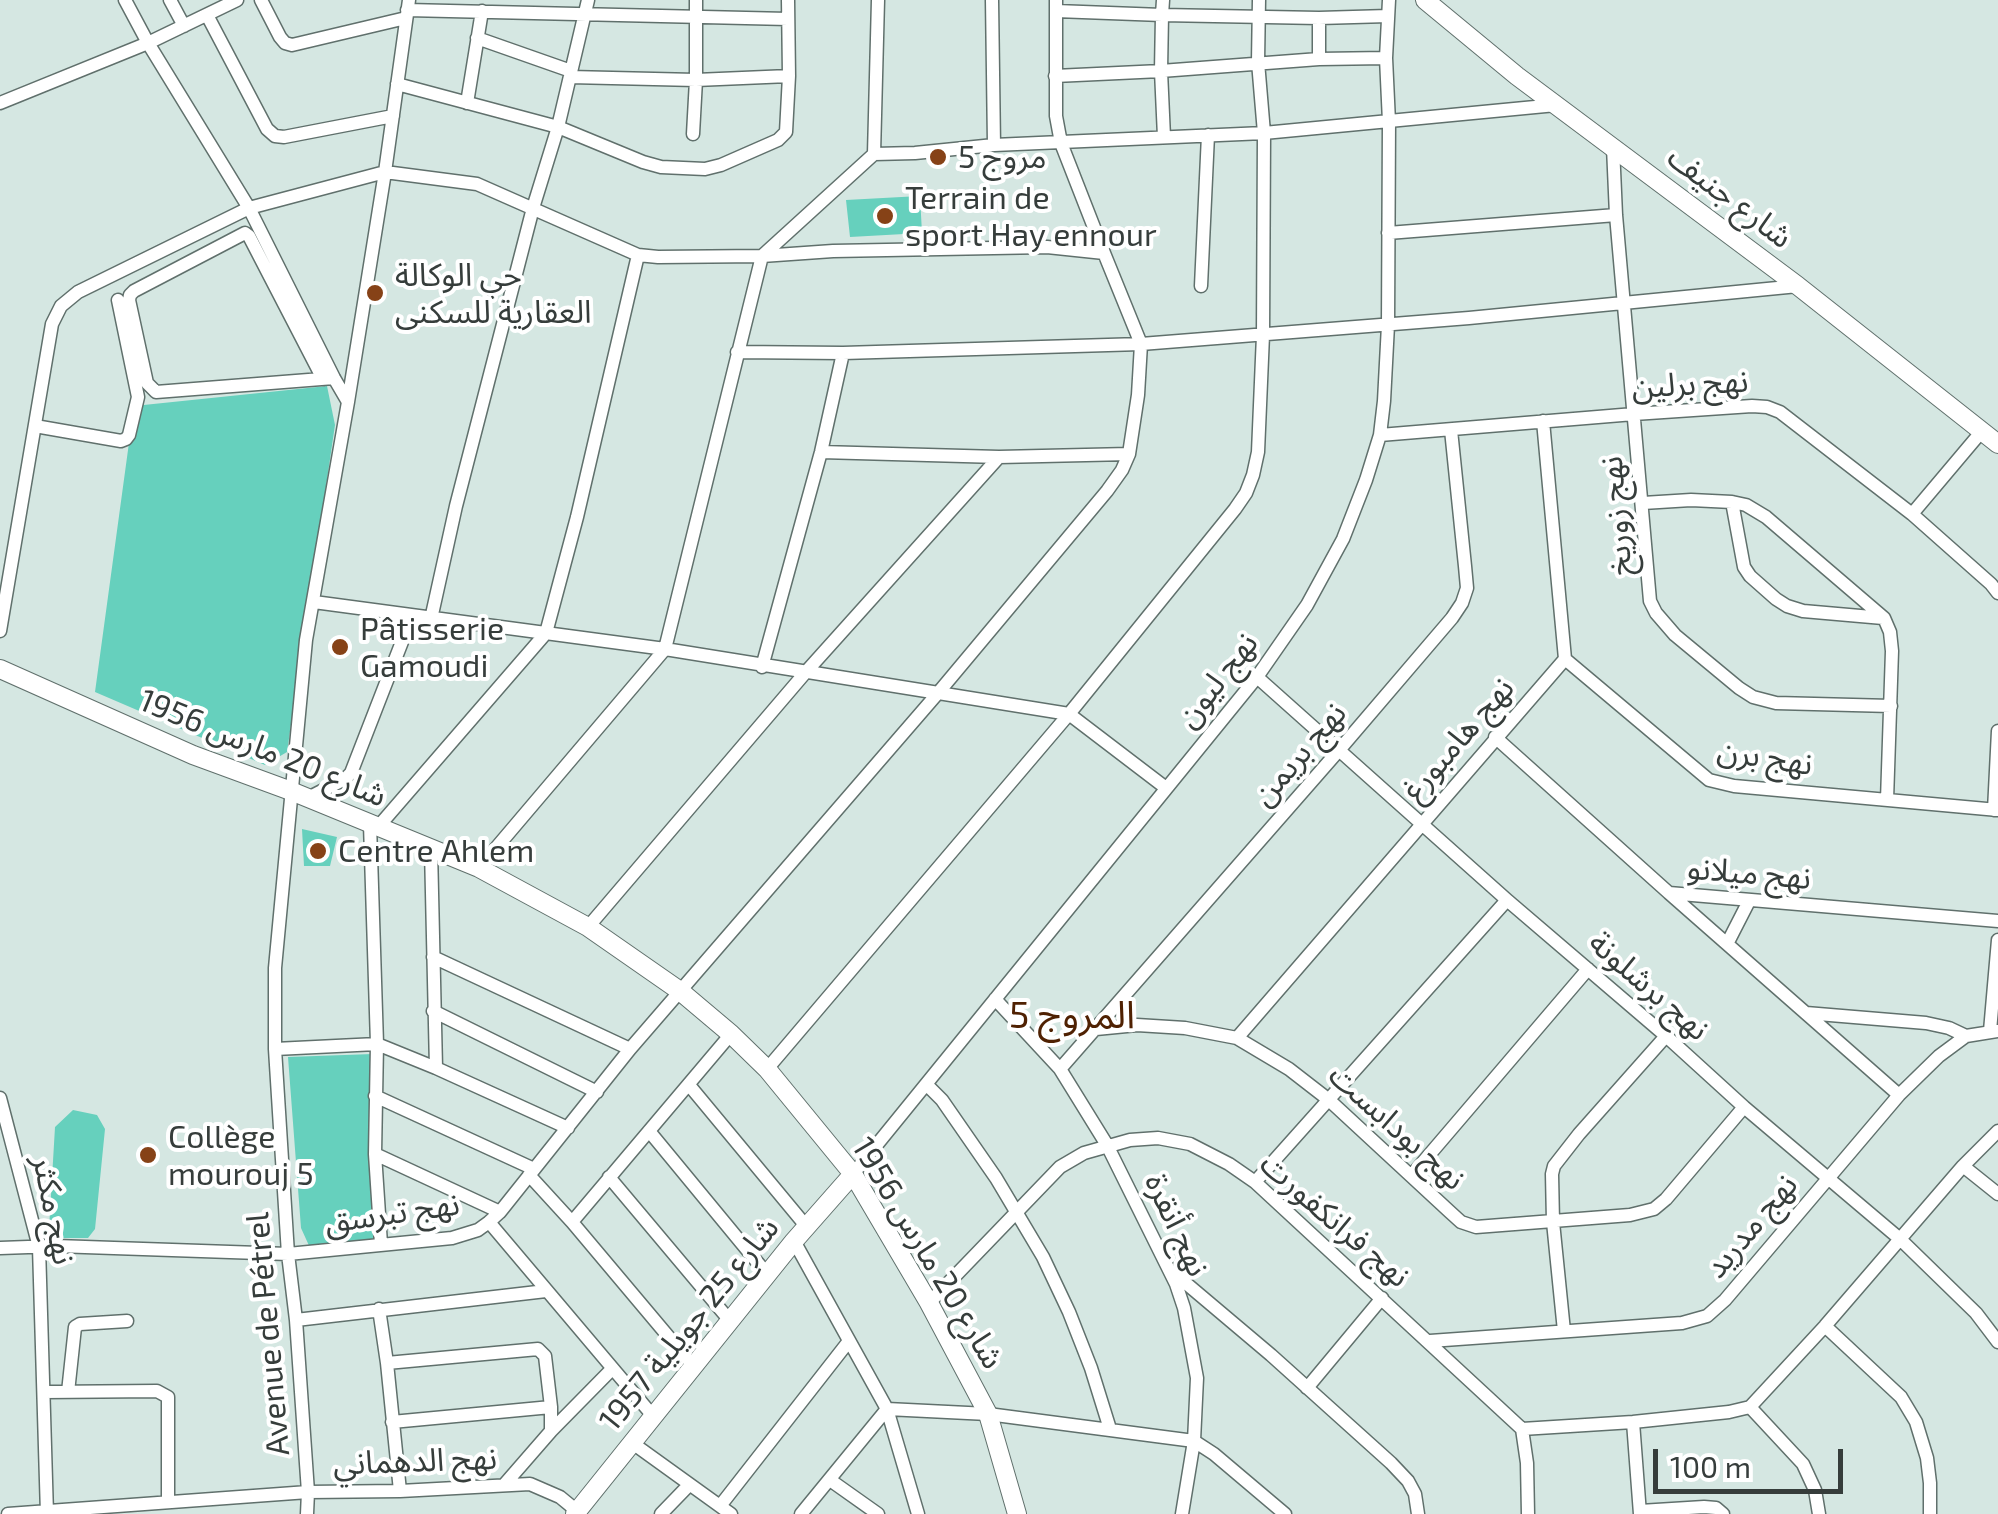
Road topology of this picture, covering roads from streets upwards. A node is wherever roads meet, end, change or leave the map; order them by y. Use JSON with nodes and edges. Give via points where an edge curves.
{"nodes":[{"id":1,"x":125,"y":0,"type":"edge"},
{"id":2,"x":170,"y":0,"type":"edge"},
{"id":3,"x":236,"y":0,"type":"edge"},
{"id":4,"x":261,"y":0,"type":"edge"},
{"id":5,"x":588,"y":0,"type":"edge"},
{"id":6,"x":696,"y":0,"type":"edge"},
{"id":7,"x":788,"y":0,"type":"edge"},
{"id":8,"x":878,"y":0,"type":"edge"},
{"id":9,"x":992,"y":0,"type":"edge"},
{"id":10,"x":1163,"y":0,"type":"edge"},
{"id":11,"x":1258,"y":0,"type":"edge"},
{"id":12,"x":1389,"y":0,"type":"edge"},
{"id":13,"x":1425,"y":0,"type":"edge"},
{"id":14,"x":1056,"y":6,"type":"edge"},
{"id":15,"x":407,"y":9,"type":"edge"},
{"id":16,"x":482,"y":11,"type":"junction"},
{"id":17,"x":206,"y":15,"type":"junction"},
{"id":18,"x":584,"y":15,"type":"junction"},
{"id":19,"x":1162,"y":15,"type":"junction"},
{"id":20,"x":696,"y":16,"type":"junction"},
{"id":21,"x":1388,"y":16,"type":"junction"},
{"id":22,"x":1258,"y":18,"type":"junction"},
{"id":23,"x":1319,"y":18,"type":"junction"},
{"id":24,"x":788,"y":19,"type":"junction"},
{"id":25,"x":184,"y":26,"type":"junction"},
{"id":26,"x":478,"y":38,"type":"junction"},
{"id":27,"x":148,"y":44,"type":"junction"},
{"id":28,"x":1386,"y":58,"type":"junction"},
{"id":29,"x":1319,"y":59,"type":"junction"},
{"id":30,"x":1258,"y":62,"type":"junction"},
{"id":31,"x":1161,"y":71,"type":"junction"},
{"id":32,"x":570,"y":74,"type":"junction"},
{"id":33,"x":789,"y":76,"type":"junction"},
{"id":34,"x":1055,"y":76,"type":"junction"},
{"id":35,"x":696,"y":80,"type":"junction"},
{"id":36,"x":397,"y":84,"type":"junction"},
{"id":37,"x":0,"y":103,"type":"edge"},
{"id":38,"x":466,"y":103,"type":"junction"},
{"id":39,"x":1556,"y":106,"type":"junction"},
{"id":40,"x":393,"y":116,"type":"junction"},
{"id":41,"x":1389,"y":122,"type":"junction"},
{"id":42,"x":558,"y":127,"type":"junction"},
{"id":43,"x":1264,"y":132,"type":"junction"},
{"id":44,"x":693,"y":134,"type":"dead end"},
{"id":45,"x":1208,"y":135,"type":"junction"},
{"id":46,"x":1164,"y":138,"type":"junction"},
{"id":47,"x":1061,"y":143,"type":"junction"},
{"id":48,"x":994,"y":145,"type":"junction"},
{"id":49,"x":1613,"y":147,"type":"junction"},
{"id":50,"x":874,"y":154,"type":"junction"},
{"id":51,"x":385,"y":172,"type":"junction"},
{"id":52,"x":249,"y":208,"type":"junction"},
{"id":53,"x":533,"y":208,"type":"junction"},
{"id":54,"x":1616,"y":215,"type":"junction"},
{"id":55,"x":1388,"y":233,"type":"junction"},
{"id":56,"x":1104,"y":252,"type":"junction"},
{"id":57,"x":638,"y":255,"type":"junction"},
{"id":58,"x":762,"y":256,"type":"junction"},
{"id":59,"x":1202,"y":286,"type":"dead end"},
{"id":60,"x":1798,"y":286,"type":"junction"},
{"id":61,"x":118,"y":300,"type":"dead end"},
{"id":62,"x":1625,"y":301,"type":"junction"},
{"id":63,"x":1388,"y":325,"type":"junction"},
{"id":64,"x":1263,"y":336,"type":"junction"},
{"id":65,"x":1142,"y":344,"type":"junction"},
{"id":66,"x":738,"y":352,"type":"junction"},
{"id":67,"x":844,"y":354,"type":"junction"},
{"id":68,"x":329,"y":378,"type":"junction"},
{"id":69,"x":348,"y":402,"type":"junction"},
{"id":70,"x":1634,"y":414,"type":"junction"},
{"id":71,"x":1544,"y":420,"type":"junction"},
{"id":72,"x":35,"y":426,"type":"junction"},
{"id":73,"x":1452,"y":430,"type":"junction"},
{"id":74,"x":1982,"y":431,"type":"junction"},
{"id":75,"x":1380,"y":435,"type":"junction"},
{"id":76,"x":1998,"y":444,"type":"edge"},
{"id":77,"x":821,"y":452,"type":"junction"},
{"id":78,"x":1129,"y":454,"type":"junction"},
{"id":79,"x":999,"y":457,"type":"junction"},
{"id":80,"x":1732,"y":502,"type":"junction"},
{"id":81,"x":1643,"y":504,"type":"junction"},
{"id":82,"x":1912,"y":514,"type":"junction"},
{"id":83,"x":1998,"y":593,"type":"edge"},
{"id":84,"x":314,"y":602,"type":"junction"},
{"id":85,"x":412,"y":616,"type":"junction"},
{"id":86,"x":1884,"y":618,"type":"junction"},
{"id":87,"x":431,"y":619,"type":"junction"},
{"id":88,"x":0,"y":631,"type":"edge"},
{"id":89,"x":546,"y":633,"type":"junction"},
{"id":90,"x":666,"y":650,"type":"junction"},
{"id":91,"x":1564,"y":659,"type":"junction"},
{"id":92,"x":762,"y":666,"type":"junction"},
{"id":93,"x":0,"y":670,"type":"edge"},
{"id":94,"x":806,"y":673,"type":"junction"},
{"id":95,"x":1258,"y":677,"type":"junction"},
{"id":96,"x":938,"y":693,"type":"junction"},
{"id":97,"x":1891,"y":706,"type":"junction"},
{"id":98,"x":1069,"y":714,"type":"junction"},
{"id":99,"x":1998,"y":730,"type":"edge"},
{"id":100,"x":1495,"y":737,"type":"junction"},
{"id":101,"x":1340,"y":749,"type":"junction"},
{"id":102,"x":1166,"y":788,"type":"junction"},
{"id":103,"x":299,"y":794,"type":"junction"},
{"id":104,"x":1887,"y":800,"type":"junction"},
{"id":105,"x":1996,"y":810,"type":"edge"},
{"id":106,"x":1422,"y":823,"type":"junction"},
{"id":107,"x":374,"y":826,"type":"junction"},
{"id":108,"x":430,"y":849,"type":"junction"},
{"id":109,"x":479,"y":868,"type":"junction"},
{"id":110,"x":1669,"y":893,"type":"junction"},
{"id":111,"x":1507,"y":900,"type":"junction"},
{"id":112,"x":1749,"y":901,"type":"junction"},
{"id":113,"x":1998,"y":921,"type":"edge"},
{"id":114,"x":588,"y":927,"type":"junction"},
{"id":115,"x":1998,"y":940,"type":"edge"},
{"id":116,"x":1728,"y":944,"type":"junction"},
{"id":117,"x":432,"y":957,"type":"junction"},
{"id":118,"x":1588,"y":969,"type":"junction"},
{"id":119,"x":680,"y":991,"type":"junction"},
{"id":120,"x":996,"y":1000,"type":"junction"},
{"id":121,"x":1122,"y":1000,"type":"junction"},
{"id":122,"x":433,"y":1011,"type":"junction"},
{"id":123,"x":1806,"y":1013,"type":"junction"},
{"id":124,"x":1136,"y":1025,"type":"junction"},
{"id":125,"x":1096,"y":1029,"type":"junction"},
{"id":126,"x":1994,"y":1031,"type":"edge"},
{"id":127,"x":731,"y":1034,"type":"junction"},
{"id":128,"x":1666,"y":1036,"type":"junction"},
{"id":129,"x":1966,"y":1036,"type":"junction"},
{"id":130,"x":1237,"y":1038,"type":"junction"},
{"id":131,"x":377,"y":1044,"type":"junction"},
{"id":132,"x":630,"y":1049,"type":"junction"},
{"id":133,"x":275,"y":1050,"type":"junction"},
{"id":134,"x":436,"y":1068,"type":"junction"},
{"id":135,"x":767,"y":1069,"type":"junction"},
{"id":136,"x":1060,"y":1070,"type":"junction"},
{"id":137,"x":927,"y":1084,"type":"junction"},
{"id":138,"x":689,"y":1085,"type":"junction"},
{"id":139,"x":597,"y":1092,"type":"junction"},
{"id":140,"x":1899,"y":1094,"type":"junction"},
{"id":141,"x":376,"y":1096,"type":"junction"},
{"id":142,"x":0,"y":1098,"type":"edge"},
{"id":143,"x":1329,"y":1100,"type":"junction"},
{"id":144,"x":1744,"y":1107,"type":"junction"},
{"id":145,"x":568,"y":1128,"type":"junction"},
{"id":146,"x":649,"y":1130,"type":"junction"},
{"id":147,"x":1998,"y":1131,"type":"edge"},
{"id":148,"x":1108,"y":1145,"type":"junction"},
{"id":149,"x":375,"y":1154,"type":"junction"},
{"id":150,"x":1963,"y":1166,"type":"junction"},
{"id":151,"x":532,"y":1172,"type":"junction"},
{"id":152,"x":853,"y":1174,"type":"junction"},
{"id":153,"x":1412,"y":1175,"type":"junction"},
{"id":154,"x":610,"y":1177,"type":"junction"},
{"id":155,"x":1828,"y":1178,"type":"junction"},
{"id":156,"x":1255,"y":1182,"type":"junction"},
{"id":157,"x":1998,"y":1194,"type":"edge"},
{"id":158,"x":1017,"y":1210,"type":"junction"},
{"id":159,"x":500,"y":1212,"type":"junction"},
{"id":160,"x":489,"y":1222,"type":"junction"},
{"id":161,"x":572,"y":1222,"type":"junction"},
{"id":162,"x":1553,"y":1222,"type":"junction"},
{"id":163,"x":800,"y":1234,"type":"junction"},
{"id":164,"x":1900,"y":1240,"type":"junction"},
{"id":165,"x":381,"y":1244,"type":"junction"},
{"id":166,"x":39,"y":1247,"type":"junction"},
{"id":167,"x":0,"y":1248,"type":"edge"},
{"id":168,"x":288,"y":1254,"type":"junction"},
{"id":169,"x":1169,"y":1269,"type":"junction"},
{"id":170,"x":768,"y":1274,"type":"junction"},
{"id":171,"x":546,"y":1291,"type":"junction"},
{"id":172,"x":1382,"y":1298,"type":"junction"},
{"id":173,"x":930,"y":1303,"type":"junction"},
{"id":174,"x":379,"y":1310,"type":"junction"},
{"id":175,"x":296,"y":1320,"type":"junction"},
{"id":176,"x":128,"y":1321,"type":"dead end"},
{"id":177,"x":730,"y":1322,"type":"junction"},
{"id":178,"x":1825,"y":1326,"type":"junction"},
{"id":179,"x":1564,"y":1330,"type":"junction"},
{"id":180,"x":849,"y":1341,"type":"junction"},
{"id":181,"x":1430,"y":1341,"type":"junction"},
{"id":182,"x":1998,"y":1342,"type":"edge"},
{"id":183,"x":388,"y":1363,"type":"junction"},
{"id":184,"x":694,"y":1367,"type":"junction"},
{"id":185,"x":612,"y":1369,"type":"junction"},
{"id":186,"x":1307,"y":1388,"type":"junction"},
{"id":187,"x":44,"y":1392,"type":"junction"},
{"id":188,"x":68,"y":1392,"type":"junction"},
{"id":189,"x":1750,"y":1407,"type":"junction"},
{"id":190,"x":551,"y":1408,"type":"junction"},
{"id":191,"x":887,"y":1409,"type":"junction"},
{"id":192,"x":988,"y":1414,"type":"junction"},
{"id":193,"x":653,"y":1416,"type":"junction"},
{"id":194,"x":392,"y":1422,"type":"junction"},
{"id":195,"x":1632,"y":1422,"type":"junction"},
{"id":196,"x":1522,"y":1429,"type":"junction"},
{"id":197,"x":1110,"y":1430,"type":"junction"},
{"id":198,"x":552,"y":1431,"type":"junction"},
{"id":199,"x":631,"y":1442,"type":"junction"},
{"id":200,"x":1194,"y":1442,"type":"junction"},
{"id":201,"x":830,"y":1480,"type":"junction"},
{"id":202,"x":504,"y":1485,"type":"junction"},
{"id":203,"x":689,"y":1485,"type":"junction"},
{"id":204,"x":400,"y":1490,"type":"junction"},
{"id":205,"x":308,"y":1492,"type":"junction"},
{"id":206,"x":168,"y":1502,"type":"junction"},
{"id":207,"x":725,"y":1510,"type":"edge"},
{"id":208,"x":48,"y":1512,"type":"edge"},
{"id":209,"x":576,"y":1512,"type":"edge"},
{"id":210,"x":1280,"y":1512,"type":"edge"},
{"id":211,"x":1640,"y":1513,"type":"edge"},
{"id":212,"x":8,"y":1514,"type":"edge"},
{"id":213,"x":308,"y":1514,"type":"edge"},
{"id":214,"x":661,"y":1514,"type":"edge"},
{"id":215,"x":801,"y":1514,"type":"edge"},
{"id":216,"x":878,"y":1514,"type":"edge"},
{"id":217,"x":918,"y":1514,"type":"edge"},
{"id":218,"x":1017,"y":1514,"type":"edge"},
{"id":219,"x":1182,"y":1514,"type":"edge"},
{"id":220,"x":1418,"y":1514,"type":"edge"},
{"id":221,"x":1528,"y":1514,"type":"edge"},
{"id":222,"x":1723,"y":1514,"type":"edge"},
{"id":223,"x":1819,"y":1514,"type":"edge"},
{"id":224,"x":1930,"y":1514,"type":"edge"}],
"edges":[{"from":1,"to":27,"type":"street"},
{"from":2,"to":25,"type":"street"},
{"from":3,"to":17,"type":"street"},
{"from":4,"to":15,"type":"street","via":[[292,46]]},
{"from":5,"to":18,"type":"street"},
{"from":6,"to":20,"type":"street"},
{"from":7,"to":24,"type":"street"},
{"from":8,"to":50,"type":"street"},
{"from":9,"to":48,"type":"street"},
{"from":10,"to":19,"type":"street"},
{"from":11,"to":22,"type":"street"},
{"from":12,"to":21,"type":"street","name":"نهج ليون"},
{"from":13,"to":39,"type":"street","name":"شارع جنيف"},
{"from":14,"to":19,"type":"street"},
{"from":14,"to":34,"type":"street"},
{"from":15,"to":16,"type":"street"},
{"from":15,"to":36,"type":"street","name":"Avenue de Pétrel"},
{"from":16,"to":18,"type":"street"},
{"from":16,"to":26,"type":"street"},
{"from":17,"to":25,"type":"street"},
{"from":17,"to":40,"type":"street","via":[[275,136]]},
{"from":18,"to":20,"type":"street"},
{"from":18,"to":32,"type":"street"},
{"from":19,"to":22,"type":"street"},
{"from":19,"to":31,"type":"street"},
{"from":20,"to":24,"type":"street"},
{"from":20,"to":35,"type":"street"},
{"from":21,"to":23,"type":"street"},
{"from":21,"to":28,"type":"street","name":"نهج ليون"},
{"from":22,"to":23,"type":"street"},
{"from":22,"to":30,"type":"street"},
{"from":23,"to":29,"type":"street"},
{"from":24,"to":33,"type":"street"},
{"from":25,"to":27,"type":"street"},
{"from":26,"to":32,"type":"street"},
{"from":26,"to":38,"type":"street"},
{"from":27,"to":37,"type":"street"},
{"from":27,"to":52,"type":"street"},
{"from":28,"to":29,"type":"street"},
{"from":28,"to":41,"type":"street","name":"نهج ليون"},
{"from":29,"to":30,"type":"street"},
{"from":30,"to":31,"type":"street"},
{"from":30,"to":43,"type":"street"},
{"from":31,"to":34,"type":"street"},
{"from":31,"to":46,"type":"street"},
{"from":32,"to":35,"type":"street"},
{"from":32,"to":42,"type":"street"},
{"from":33,"to":35,"type":"street"},
{"from":33,"to":42,"type":"street","via":[[782,137],[706,169],[661,168]]},
{"from":34,"to":47,"type":"street"},
{"from":35,"to":44,"type":"street"},
{"from":36,"to":38,"type":"street"},
{"from":36,"to":40,"type":"street","name":"Avenue de Pétrel"},
{"from":38,"to":42,"type":"street"},
{"from":39,"to":41,"type":"street"},
{"from":39,"to":49,"type":"street","name":"شارع جنيف"},
{"from":40,"to":51,"type":"street","name":"Avenue de Pétrel"},
{"from":41,"to":43,"type":"street"},
{"from":41,"to":55,"type":"street","name":"نهج ليون"},
{"from":42,"to":53,"type":"street"},
{"from":43,"to":45,"type":"street"},
{"from":43,"to":64,"type":"street"},
{"from":45,"to":46,"type":"street"},
{"from":45,"to":59,"type":"street"},
{"from":46,"to":47,"type":"street"},
{"from":47,"to":48,"type":"street"},
{"from":47,"to":56,"type":"street"},
{"from":48,"to":50,"type":"street"},
{"from":49,"to":54,"type":"street","name":"نهج زوريخ"},
{"from":49,"to":60,"type":"street","name":"شارع جنيف"},
{"from":50,"to":58,"type":"street"},
{"from":51,"to":52,"type":"street"},
{"from":51,"to":53,"type":"street","via":[[477,184]]},
{"from":51,"to":69,"type":"street","name":"Avenue de Pétrel"},
{"from":52,"to":68,"type":"street"},
{"from":52,"to":72,"type":"street","via":[[61,306]]},
{"from":53,"to":57,"type":"street"},
{"from":53,"to":87,"type":"street"},
{"from":54,"to":55,"type":"street"},
{"from":54,"to":62,"type":"street","name":"نهج زوريخ"},
{"from":55,"to":63,"type":"street","name":"نهج ليون"},
{"from":56,"to":58,"type":"street","via":[[1048,247]]},
{"from":56,"to":65,"type":"street"},
{"from":57,"to":58,"type":"street"},
{"from":57,"to":89,"type":"street"},
{"from":58,"to":66,"type":"street"},
{"from":60,"to":62,"type":"street"},
{"from":60,"to":74,"type":"street","name":"شارع جنيف"},
{"from":61,"to":72,"type":"street","via":[[138,397],[129,434],[120,440]]},
{"from":62,"to":63,"type":"street"},
{"from":62,"to":70,"type":"street","name":"نهج زوريخ"},
{"from":63,"to":64,"type":"street"},
{"from":63,"to":75,"type":"street","name":"نهج ليون"},
{"from":64,"to":65,"type":"street"},
{"from":64,"to":98,"type":"street","via":[[1258,452],[1246,493]]},
{"from":65,"to":67,"type":"street"},
{"from":65,"to":78,"type":"street"},
{"from":66,"to":67,"type":"street"},
{"from":66,"to":90,"type":"street"},
{"from":67,"to":77,"type":"street"},
{"from":68,"to":68,"type":"street","via":[[245,233],[130,296],[147,384],[156,392]]},
{"from":68,"to":69,"type":"street"},
{"from":69,"to":84,"type":"street","name":"Avenue de Pétrel"},
{"from":70,"to":71,"type":"street","name":"نهج برلين"},
{"from":70,"to":81,"type":"street","name":"نهج زوريخ"},
{"from":70,"to":82,"type":"street","name":"نهج برلين","via":[[1752,406],[1780,412]]},
{"from":71,"to":73,"type":"street","name":"نهج برلين"},
{"from":71,"to":91,"type":"street"},
{"from":72,"to":88,"type":"street"},
{"from":73,"to":75,"type":"street","name":"نهج برلين"},
{"from":73,"to":101,"type":"street","name":"نهج بريمن","via":[[1466,594]]},
{"from":74,"to":76,"type":"street","name":"شارع جنيف"},
{"from":74,"to":82,"type":"street"},
{"from":75,"to":95,"type":"street","name":"نهج ليون","via":[[1325,575]]},
{"from":77,"to":79,"type":"street"},
{"from":77,"to":92,"type":"street"},
{"from":78,"to":79,"type":"street"},
{"from":78,"to":96,"type":"street","name":"نهج تبرسق","via":[[1107,491]]},
{"from":79,"to":94,"type":"street"},
{"from":80,"to":81,"type":"street"},
{"from":80,"to":86,"type":"street","via":[[1766,517]]},
{"from":80,"to":86,"type":"street","via":[[1744,567],[1776,600],[1802,611]]},
{"from":81,"to":97,"type":"street","name":"نهج زوريخ","via":[[1650,601],[1674,635],[1726,678],[1776,703]]},
{"from":82,"to":83,"type":"street","name":"نهج برلين"},
{"from":84,"to":85,"type":"street"},
{"from":84,"to":103,"type":"street","name":"Avenue de Pétrel","via":[[306,640]]},
{"from":85,"to":87,"type":"street"},
{"from":85,"to":103,"type":"street","via":[[351,773]]},
{"from":86,"to":97,"type":"street","via":[[1892,651]]},
{"from":87,"to":89,"type":"street"},
{"from":89,"to":90,"type":"street"},
{"from":89,"to":107,"type":"street"},
{"from":90,"to":92,"type":"street"},
{"from":90,"to":109,"type":"street"},
{"from":91,"to":100,"type":"street","name":"نهج هامبورغ"},
{"from":91,"to":104,"type":"street","name":"نهج برن","via":[[1709,780]]},
{"from":92,"to":94,"type":"street"},
{"from":93,"to":103,"type":"street","name":"شارع 20 مارس 1956"},
{"from":94,"to":96,"type":"street"},
{"from":94,"to":114,"type":"street"},
{"from":95,"to":101,"type":"street","name":"نهج برشلونة"},
{"from":95,"to":102,"type":"street","name":"نهج ليون"},
{"from":96,"to":98,"type":"street"},
{"from":96,"to":119,"type":"street","name":"نهج تبرسق"},
{"from":97,"to":104,"type":"street"},
{"from":98,"to":102,"type":"street"},
{"from":98,"to":135,"type":"street"},
{"from":99,"to":105,"type":"street"},
{"from":100,"to":106,"type":"street","name":"نهج هامبورغ"},
{"from":100,"to":110,"type":"street","name":"نهج ميلانو"},
{"from":101,"to":106,"type":"street","name":"نهج برشلونة"},
{"from":101,"to":121,"type":"street","name":"نهج بريمن"},
{"from":102,"to":120,"type":"street","name":"نهج ليون"},
{"from":103,"to":107,"type":"street","name":"شارع 20 مارس 1956"},
{"from":103,"to":133,"type":"street","name":"Avenue de Pétrel","via":[[275,968]]},
{"from":104,"to":105,"type":"street","name":"نهج برن"},
{"from":106,"to":111,"type":"street","name":"نهج برشلونة"},
{"from":106,"to":130,"type":"street","name":"نهج هامبورغ"},
{"from":107,"to":108,"type":"street","name":"شارع 20 مارس 1956"},
{"from":107,"to":131,"type":"street"},
{"from":108,"to":109,"type":"street","name":"شارع 20 مارس 1956"},
{"from":108,"to":117,"type":"street"},
{"from":109,"to":114,"type":"street","name":"شارع 20 مارس 1956"},
{"from":110,"to":112,"type":"street","name":"نهج ميلانو"},
{"from":110,"to":116,"type":"street"},
{"from":111,"to":118,"type":"street","name":"نهج برشلونة"},
{"from":111,"to":143,"type":"street"},
{"from":112,"to":113,"type":"street","name":"نهج ميلانو"},
{"from":112,"to":116,"type":"street"},
{"from":114,"to":119,"type":"street","name":"شارع 20 مارس 1956"},
{"from":115,"to":126,"type":"street"},
{"from":116,"to":123,"type":"street"},
{"from":117,"to":122,"type":"street"},
{"from":117,"to":132,"type":"street"},
{"from":118,"to":128,"type":"street","name":"نهج برشلونة"},
{"from":118,"to":153,"type":"street"},
{"from":119,"to":127,"type":"street","name":"شارع 20 مارس 1956"},
{"from":119,"to":132,"type":"street","name":"نهج تبرسق"},
{"from":120,"to":136,"type":"street","name":"نهج أنقرة"},
{"from":120,"to":137,"type":"street","name":"نهج ليون"},
{"from":121,"to":124,"type":"street"},
{"from":121,"to":125,"type":"street","name":"نهج بريمن"},
{"from":122,"to":134,"type":"street"},
{"from":122,"to":139,"type":"street"},
{"from":123,"to":129,"type":"street","via":[[1926,1023]]},
{"from":123,"to":140,"type":"street"},
{"from":124,"to":125,"type":"street","name":"نهج بودابست"},
{"from":124,"to":130,"type":"street","name":"نهج بودابست"},
{"from":125,"to":136,"type":"street","name":"نهج بريمن"},
{"from":126,"to":129,"type":"street"},
{"from":127,"to":135,"type":"street","name":"شارع 20 مارس 1956"},
{"from":127,"to":138,"type":"street"},
{"from":128,"to":144,"type":"street","name":"نهج برشلونة"},
{"from":128,"to":162,"type":"street","via":[[1554,1166]]},
{"from":129,"to":140,"type":"street","name":"نهج مدريد"},
{"from":130,"to":143,"type":"street","name":"نهج بودابست"},
{"from":131,"to":133,"type":"street"},
{"from":131,"to":134,"type":"street"},
{"from":131,"to":141,"type":"street"},
{"from":132,"to":139,"type":"street","name":"نهج تبرسق"},
{"from":133,"to":168,"type":"street","name":"Avenue de Pétrel"},
{"from":134,"to":145,"type":"street"},
{"from":135,"to":152,"type":"street","name":"شارع 20 مارس 1956"},
{"from":136,"to":148,"type":"street","name":"نهج أنقرة"},
{"from":137,"to":152,"type":"street","name":"نهج ليون"},
{"from":137,"to":158,"type":"street"},
{"from":138,"to":146,"type":"street"},
{"from":138,"to":163,"type":"street"},
{"from":139,"to":145,"type":"street","name":"نهج تبرسق"},
{"from":140,"to":155,"type":"street","name":"نهج مدريد"},
{"from":141,"to":149,"type":"street"},
{"from":141,"to":151,"type":"street"},
{"from":142,"to":166,"type":"street","name":"نهج مكثر"},
{"from":143,"to":153,"type":"street","name":"نهج بودابست"},
{"from":143,"to":156,"type":"street"},
{"from":144,"to":155,"type":"street","name":"نهج برشلونة"},
{"from":144,"to":162,"type":"street","name":"نهج بودابست","via":[[1654,1209]]},
{"from":145,"to":151,"type":"street","name":"نهج تبرسق"},
{"from":146,"to":154,"type":"street"},
{"from":146,"to":170,"type":"street"},
{"from":147,"to":150,"type":"street"},
{"from":148,"to":156,"type":"street","name":"نهج فرانكفورت","via":[[1158,1138],[1190,1144]]},
{"from":148,"to":158,"type":"street","name":"نهج فرانكفورت","via":[[1060,1167]]},
{"from":148,"to":169,"type":"street","name":"نهج أنقرة"},
{"from":149,"to":159,"type":"street"},
{"from":149,"to":165,"type":"street"},
{"from":150,"to":157,"type":"street"},
{"from":150,"to":164,"type":"street"},
{"from":151,"to":159,"type":"street","name":"نهج تبرسق"},
{"from":151,"to":161,"type":"street"},
{"from":152,"to":163,"type":"street","name":"شارع 25 جويلية 1957"},
{"from":152,"to":173,"type":"street","name":"شارع 20 مارس 1956"},
{"from":153,"to":162,"type":"street","name":"نهج بودابست","via":[[1469,1226]]},
{"from":154,"to":161,"type":"street"},
{"from":154,"to":177,"type":"street"},
{"from":155,"to":164,"type":"street","name":"نهج برشلونة"},
{"from":155,"to":179,"type":"street","name":"نهج مدريد","via":[[1707,1316],[1682,1324]]},
{"from":156,"to":172,"type":"street","name":"نهج فرانكفورت"},
{"from":158,"to":173,"type":"street","name":"نهج فرانكفورت"},
{"from":158,"to":197,"type":"street","via":[[1069,1312]]},
{"from":159,"to":160,"type":"street","name":"نهج تبرسق"},
{"from":160,"to":165,"type":"street","name":"نهج تبرسق","via":[[452,1238]]},
{"from":160,"to":171,"type":"street"},
{"from":161,"to":184,"type":"street"},
{"from":162,"to":179,"type":"street"},
{"from":163,"to":170,"type":"street","name":"شارع 25 جويلية 1957"},
{"from":163,"to":180,"type":"street"},
{"from":164,"to":178,"type":"street"},
{"from":164,"to":182,"type":"street","name":"نهج برشلونة"},
{"from":165,"to":168,"type":"street","name":"نهج تبرسق"},
{"from":166,"to":167,"type":"street","name":"نهج تبرسق"},
{"from":166,"to":168,"type":"street","name":"نهج تبرسق"},
{"from":166,"to":187,"type":"street","name":"نهج مكثر"},
{"from":168,"to":175,"type":"street","name":"Avenue de Pétrel"},
{"from":169,"to":186,"type":"street"},
{"from":169,"to":200,"type":"street","name":"نهج أنقرة","via":[[1197,1378]]},
{"from":170,"to":177,"type":"street","name":"شارع 25 جويلية 1957"},
{"from":171,"to":174,"type":"street"},
{"from":171,"to":185,"type":"street"},
{"from":172,"to":181,"type":"street","name":"نهج فرانكفورت"},
{"from":172,"to":186,"type":"street"},
{"from":173,"to":192,"type":"street","name":"شارع 20 مارس 1956"},
{"from":174,"to":175,"type":"street"},
{"from":174,"to":183,"type":"street"},
{"from":175,"to":205,"type":"street","name":"Avenue de Pétrel"},
{"from":176,"to":188,"type":"street","via":[[76,1326]]},
{"from":177,"to":184,"type":"street","name":"شارع 25 جويلية 1957"},
{"from":178,"to":189,"type":"street"},
{"from":178,"to":224,"type":"street","via":[[1901,1398],[1916,1422]]},
{"from":179,"to":181,"type":"street","name":"نهج مدريد"},
{"from":180,"to":191,"type":"street"},
{"from":180,"to":207,"type":"street"},
{"from":181,"to":196,"type":"street","name":"نهج فرانكفورت"},
{"from":183,"to":190,"type":"street","via":[[532,1348],[545,1356]]},
{"from":183,"to":194,"type":"street"},
{"from":184,"to":193,"type":"street","name":"شارع 25 جويلية 1957"},
{"from":185,"to":193,"type":"street"},
{"from":185,"to":198,"type":"street"},
{"from":186,"to":220,"type":"street","via":[[1408,1481]]},
{"from":187,"to":188,"type":"street"},
{"from":187,"to":208,"type":"street","name":"نهج مكثر"},
{"from":188,"to":206,"type":"street","via":[[156,1391],[168,1397]]},
{"from":189,"to":195,"type":"street"},
{"from":189,"to":223,"type":"street","via":[[1803,1464]]},
{"from":190,"to":194,"type":"street"},
{"from":190,"to":198,"type":"street"},
{"from":191,"to":192,"type":"street"},
{"from":191,"to":201,"type":"street"},
{"from":191,"to":217,"type":"street"},
{"from":192,"to":197,"type":"street"},
{"from":192,"to":218,"type":"street","name":"شارع 20 مارس 1956"},
{"from":193,"to":199,"type":"street","name":"شارع 25 جويلية 1957"},
{"from":194,"to":204,"type":"street"},
{"from":195,"to":196,"type":"street"},
{"from":195,"to":211,"type":"street"},
{"from":196,"to":221,"type":"street"},
{"from":197,"to":200,"type":"street"},
{"from":198,"to":202,"type":"street"},
{"from":199,"to":203,"type":"street"},
{"from":199,"to":209,"type":"street","name":"شارع 25 جويلية 1957"},
{"from":200,"to":210,"type":"street"},
{"from":200,"to":219,"type":"street","name":"نهج أنقرة"},
{"from":201,"to":215,"type":"street"},
{"from":201,"to":216,"type":"street"},
{"from":202,"to":204,"type":"street","name":"نهج الدهماني"},
{"from":202,"to":209,"type":"street","name":"نهج الدهماني","via":[[545,1489]]},
{"from":203,"to":207,"type":"street"},
{"from":203,"to":214,"type":"street"},
{"from":204,"to":205,"type":"street","name":"نهج الدهماني"},
{"from":205,"to":206,"type":"street","name":"نهج الدهماني"},
{"from":205,"to":213,"type":"street","name":"Avenue de Pétrel"},
{"from":206,"to":208,"type":"street","name":"نهج الدهماني"},
{"from":208,"to":212,"type":"street","name":"نهج الدهماني"},
{"from":211,"to":222,"type":"street","via":[[1704,1507]]}]}
